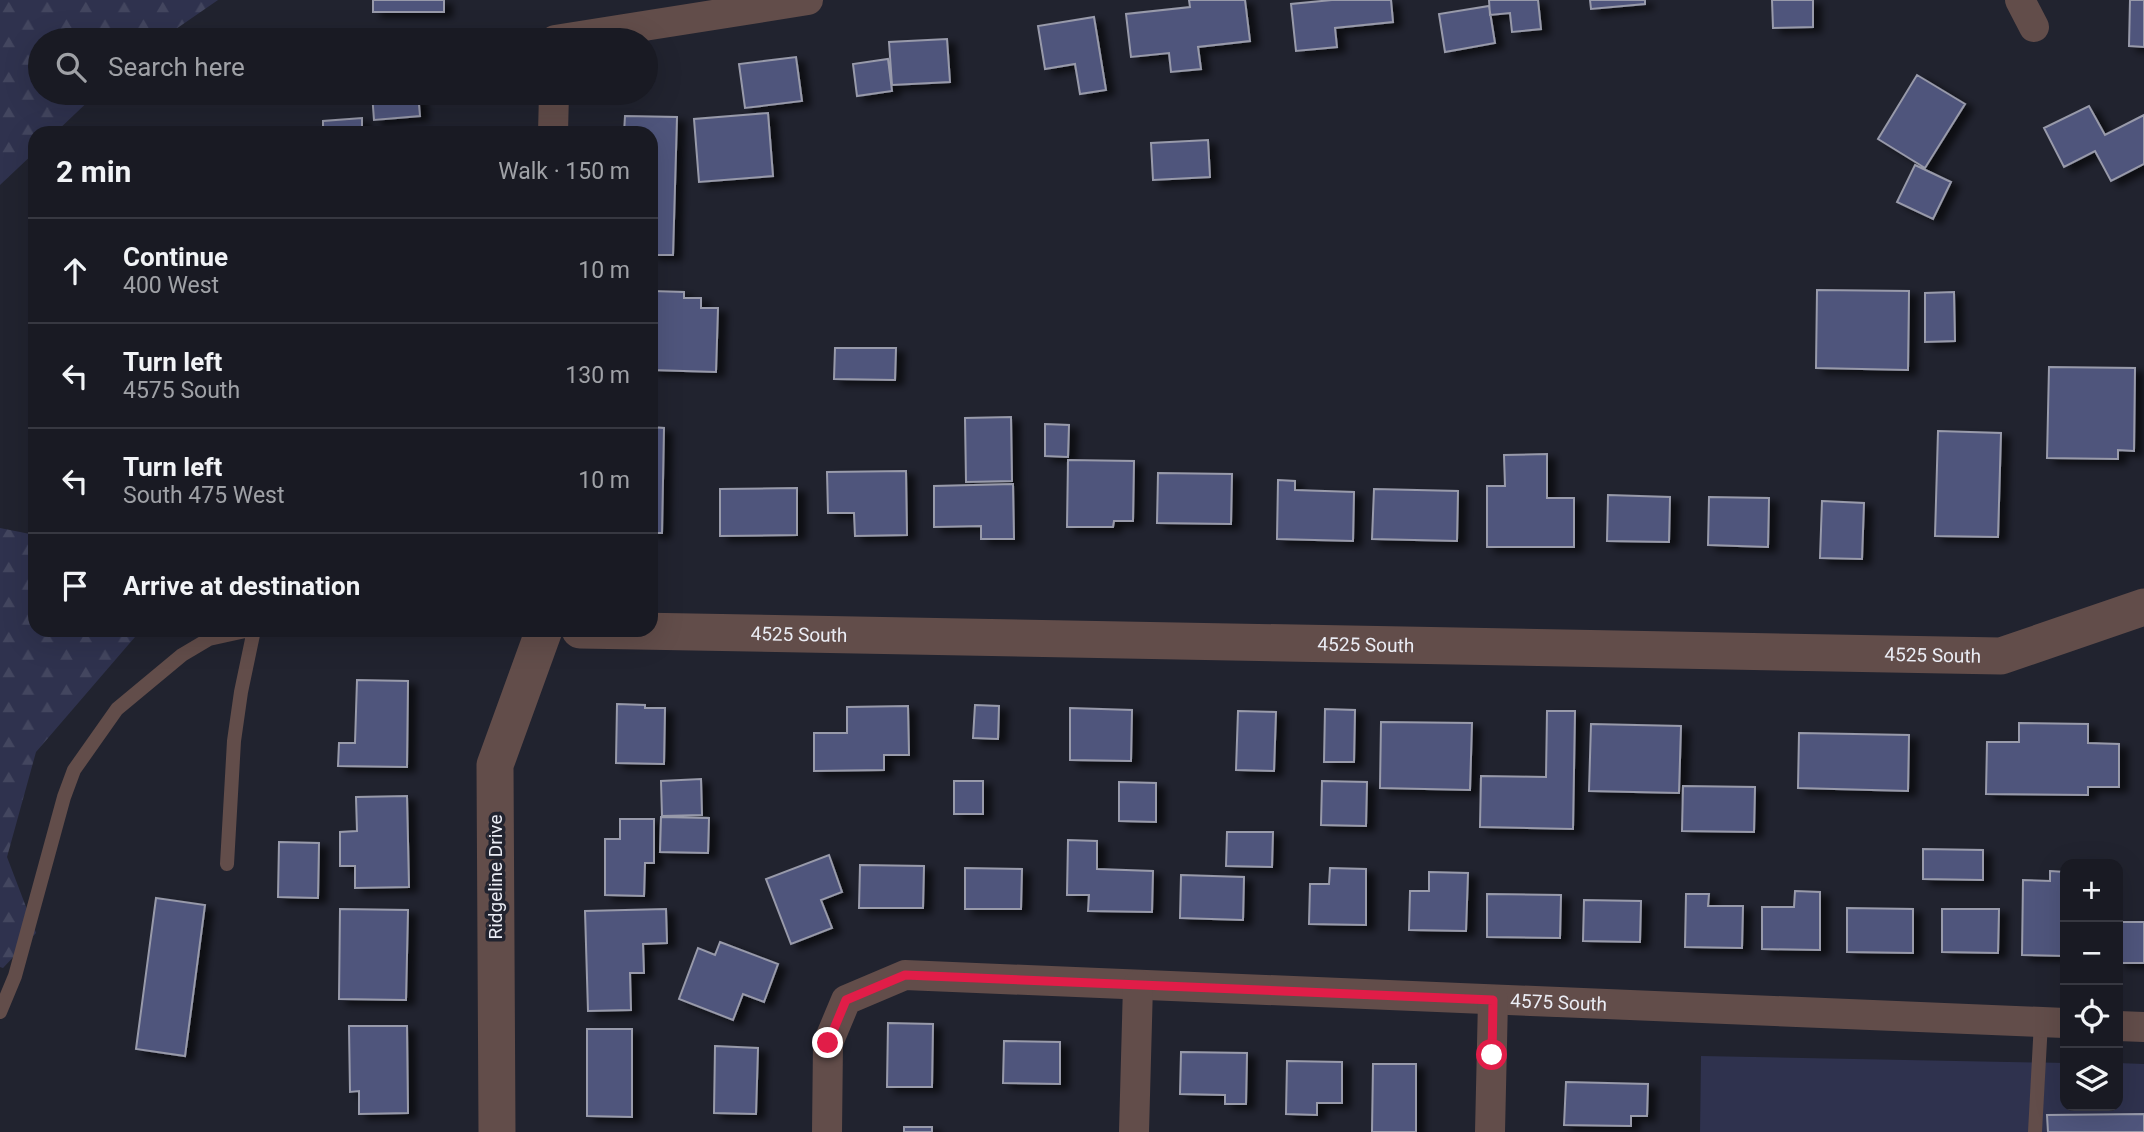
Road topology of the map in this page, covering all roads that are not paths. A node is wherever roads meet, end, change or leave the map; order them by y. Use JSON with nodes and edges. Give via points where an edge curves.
{"nodes":[{"id":1,"x":808,"y":0,"type":"edge"},
{"id":2,"x":2020,"y":0,"type":"edge"},
{"id":3,"x":2034,"y":27,"type":"dead end"},
{"id":4,"x":631,"y":28,"type":"edge"},
{"id":5,"x":554,"y":105,"type":"edge"},
{"id":6,"x":553,"y":126,"type":"edge"},
{"id":7,"x":2144,"y":607,"type":"edge"},
{"id":8,"x":658,"y":631,"type":"edge"},
{"id":9,"x":219,"y":637,"type":"edge"},
{"id":10,"x":251,"y":637,"type":"edge"},
{"id":11,"x":541,"y":637,"type":"edge"},
{"id":12,"x":227,"y":864,"type":"dead end"},
{"id":13,"x":1138,"y":985,"type":"junction"},
{"id":14,"x":1493,"y":1000,"type":"junction"},
{"id":15,"x":0,"y":1012,"type":"edge"},
{"id":16,"x":2053,"y":1023,"type":"edge"},
{"id":17,"x":2123,"y":1026,"type":"edge"},
{"id":18,"x":2144,"y":1027,"type":"edge"},
{"id":19,"x":497,"y":1132,"type":"edge"},
{"id":20,"x":827,"y":1132,"type":"edge"},
{"id":21,"x":1134,"y":1132,"type":"edge"},
{"id":22,"x":1490,"y":1132,"type":"edge"},
{"id":23,"x":2035,"y":1132,"type":"edge"}],
"edges":[{"from":1,"to":4,"type":"street"},
{"from":2,"to":3,"type":"street"},
{"from":5,"to":6,"type":"street"},
{"from":7,"to":8,"type":"street","name":"4525 South","via":[[2001,656]]},
{"from":9,"to":15,"type":"lane","via":[[182,654],[117,709],[74,770],[15,976]]},
{"from":10,"to":12,"type":"lane","via":[[234,741]]},
{"from":11,"to":19,"type":"street","name":"Ridgeline Drive","via":[[495,765]]},
{"from":13,"to":14,"type":"street","name":"4575 South"},
{"from":13,"to":20,"type":"street","name":"4575 South","via":[[905,975],[846,1000],[828,1043]]},
{"from":13,"to":21,"type":"street"},
{"from":14,"to":16,"type":"street","name":"4575 South"},
{"from":14,"to":22,"type":"street"},
{"from":16,"to":23,"type":"lane"},
{"from":17,"to":18,"type":"street"}]}
